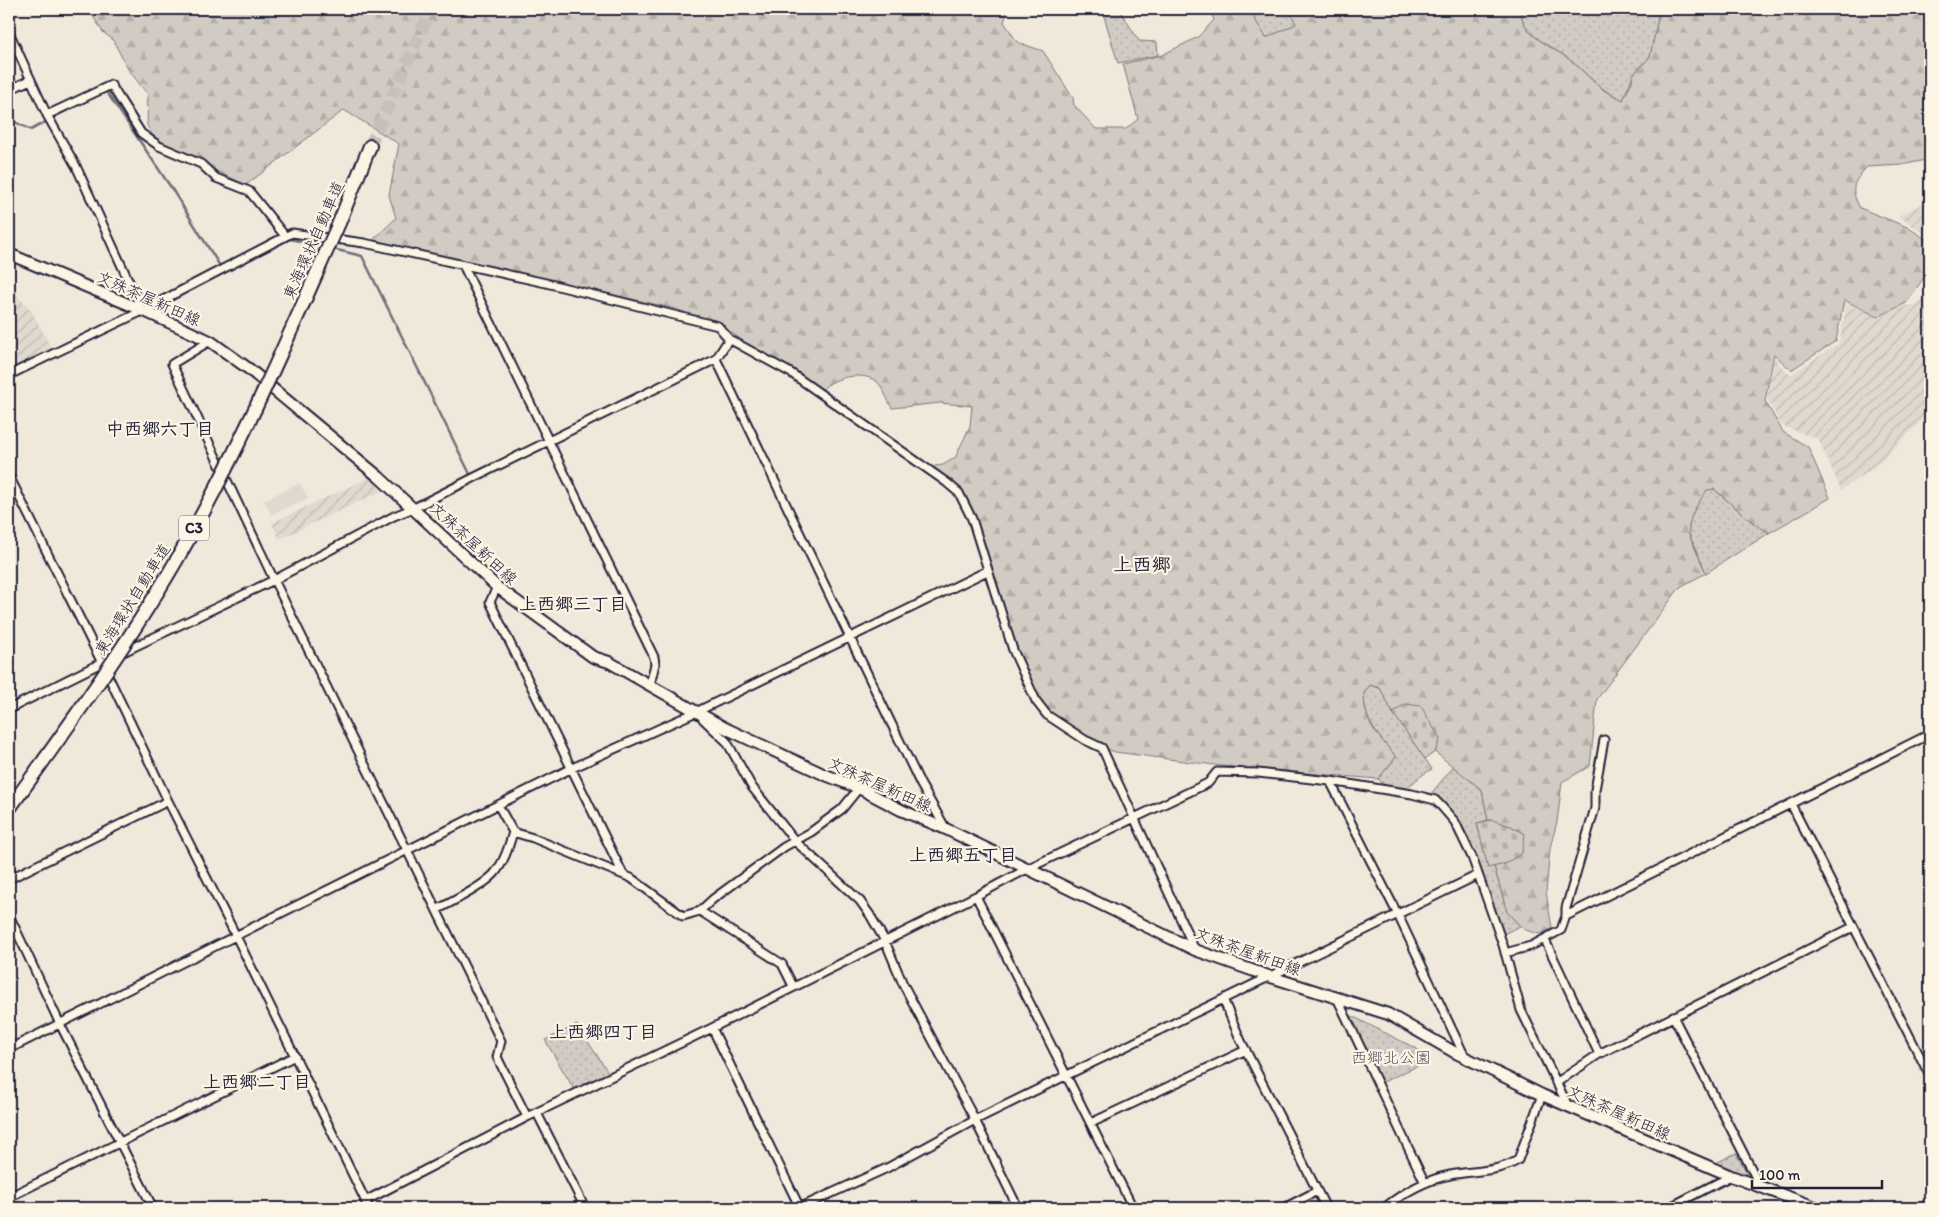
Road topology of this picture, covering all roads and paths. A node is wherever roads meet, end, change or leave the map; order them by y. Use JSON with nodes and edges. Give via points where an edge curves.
{"nodes":[{"id":1,"x":9,"y":33,"type":"edge"},
{"id":2,"x":30,"y":80,"type":"junction"},
{"id":3,"x":9,"y":90,"type":"edge"},
{"id":4,"x":47,"y":115,"type":"junction"},
{"id":5,"x":370,"y":146,"type":"tunnel mouth"},
{"id":6,"x":285,"y":236,"type":"junction"},
{"id":7,"x":9,"y":254,"type":"edge"},
{"id":8,"x":463,"y":265,"type":"junction"},
{"id":9,"x":142,"y":310,"type":"junction"},
{"id":10,"x":729,"y":339,"type":"junction"},
{"id":11,"x":210,"y":341,"type":"junction"},
{"id":12,"x":716,"y":359,"type":"junction"},
{"id":13,"x":9,"y":375,"type":"edge"},
{"id":14,"x":549,"y":441,"type":"junction"},
{"id":15,"x":9,"y":476,"type":"edge"},
{"id":16,"x":414,"y":508,"type":"junction"},
{"id":17,"x":986,"y":571,"type":"junction"},
{"id":18,"x":274,"y":580,"type":"junction"},
{"id":19,"x":497,"y":587,"type":"junction"},
{"id":20,"x":849,"y":637,"type":"junction"},
{"id":21,"x":102,"y":663,"type":"junction"},
{"id":22,"x":650,"y":685,"type":"junction"},
{"id":23,"x":9,"y":709,"type":"edge"},
{"id":24,"x":696,"y":712,"type":"junction"},
{"id":25,"x":1930,"y":734,"type":"edge"},
{"id":26,"x":1604,"y":740,"type":"dead end"},
{"id":27,"x":570,"y":768,"type":"junction"},
{"id":28,"x":1330,"y":781,"type":"junction"},
{"id":29,"x":859,"y":788,"type":"junction"},
{"id":30,"x":168,"y":801,"type":"junction"},
{"id":31,"x":1791,"y":804,"type":"junction"},
{"id":32,"x":498,"y":805,"type":"junction"},
{"id":33,"x":9,"y":809,"type":"edge"},
{"id":34,"x":1134,"y":818,"type":"junction"},
{"id":35,"x":946,"y":829,"type":"junction"},
{"id":36,"x":514,"y":832,"type":"junction"},
{"id":37,"x":795,"y":841,"type":"junction"},
{"id":38,"x":408,"y":850,"type":"junction"},
{"id":39,"x":1028,"y":868,"type":"junction"},
{"id":40,"x":623,"y":874,"type":"junction"},
{"id":41,"x":1478,"y":875,"type":"junction"},
{"id":42,"x":9,"y":879,"type":"edge"},
{"id":43,"x":976,"y":896,"type":"junction"},
{"id":44,"x":438,"y":909,"type":"junction"},
{"id":45,"x":700,"y":911,"type":"junction"},
{"id":46,"x":9,"y":915,"type":"edge"},
{"id":47,"x":1398,"y":915,"type":"junction"},
{"id":48,"x":1566,"y":916,"type":"junction"},
{"id":49,"x":1854,"y":927,"type":"junction"},
{"id":50,"x":236,"y":936,"type":"junction"},
{"id":51,"x":1545,"y":940,"type":"junction"},
{"id":52,"x":885,"y":941,"type":"junction"},
{"id":53,"x":1195,"y":950,"type":"junction"},
{"id":54,"x":1505,"y":953,"type":"junction"},
{"id":55,"x":1271,"y":976,"type":"junction"},
{"id":56,"x":793,"y":986,"type":"junction"},
{"id":57,"x":1337,"y":998,"type":"junction"},
{"id":58,"x":1223,"y":999,"type":"junction"},
{"id":59,"x":1673,"y":1016,"type":"junction"},
{"id":60,"x":60,"y":1024,"type":"junction"},
{"id":61,"x":712,"y":1028,"type":"junction"},
{"id":62,"x":9,"y":1049,"type":"edge"},
{"id":63,"x":1246,"y":1050,"type":"junction"},
{"id":64,"x":1599,"y":1054,"type":"junction"},
{"id":65,"x":295,"y":1056,"type":"junction"},
{"id":66,"x":1466,"y":1058,"type":"junction"},
{"id":67,"x":1067,"y":1076,"type":"junction"},
{"id":68,"x":1930,"y":1076,"type":"edge"},
{"id":69,"x":1556,"y":1083,"type":"junction"},
{"id":70,"x":1542,"y":1095,"type":"junction"},
{"id":71,"x":1568,"y":1106,"type":"junction"},
{"id":72,"x":537,"y":1112,"type":"junction"},
{"id":73,"x":527,"y":1117,"type":"junction"},
{"id":74,"x":975,"y":1120,"type":"junction"},
{"id":75,"x":1091,"y":1123,"type":"junction"},
{"id":76,"x":119,"y":1143,"type":"junction"},
{"id":77,"x":1731,"y":1176,"type":"junction"},
{"id":78,"x":1425,"y":1183,"type":"junction"},
{"id":79,"x":1756,"y":1186,"type":"junction"},
{"id":80,"x":1317,"y":1191,"type":"junction"},
{"id":81,"x":9,"y":1197,"type":"edge"},
{"id":82,"x":365,"y":1201,"type":"junction"},
{"id":83,"x":1930,"y":1205,"type":"edge"},
{"id":84,"x":153,"y":1208,"type":"edge"},
{"id":85,"x":369,"y":1208,"type":"edge"},
{"id":86,"x":584,"y":1208,"type":"edge"},
{"id":87,"x":799,"y":1208,"type":"edge"},
{"id":88,"x":1018,"y":1208,"type":"edge"},
{"id":89,"x":1133,"y":1208,"type":"edge"},
{"id":90,"x":1284,"y":1208,"type":"edge"},
{"id":91,"x":1326,"y":1208,"type":"edge"},
{"id":92,"x":1384,"y":1208,"type":"edge"},
{"id":93,"x":1668,"y":1208,"type":"edge"},
{"id":94,"x":1818,"y":1208,"type":"edge"},
{"id":95,"x":1924,"y":1208,"type":"edge"}],
"edges":[{"from":1,"to":2,"type":"street"},
{"from":2,"to":3,"type":"street"},
{"from":2,"to":4,"type":"street"},
{"from":4,"to":6,"type":"street","via":[[111,86],[146,139],[202,164],[216,178],[249,191]]},
{"from":4,"to":9,"type":"street","via":[[76,166]]},
{"from":5,"to":33,"type":"highway","name":"東海環状自動車道","number":"C3","bridge":true,"via":[[339,224],[258,403],[177,560],[129,639]]},
{"from":6,"to":8,"type":"street","via":[[292,232],[364,243]]},
{"from":6,"to":9,"type":"street"},
{"from":7,"to":9,"type":"main road","name":"文殊茶屋新田線"},
{"from":8,"to":10,"type":"street","via":[[710,323],[718,326]]},
{"from":8,"to":14,"type":"street"},
{"from":9,"to":11,"type":"main road","name":"文殊茶屋新田線"},
{"from":9,"to":13,"type":"street"},
{"from":10,"to":12,"type":"street"},
{"from":10,"to":17,"type":"street","via":[[791,373],[959,493],[972,519]]},
{"from":11,"to":16,"type":"main road","name":"文殊茶屋新田線","via":[[263,381]]},
{"from":11,"to":18,"type":"street","via":[[172,364]]},
{"from":12,"to":14,"type":"street"},
{"from":12,"to":20,"type":"street"},
{"from":14,"to":16,"type":"street"},
{"from":14,"to":22,"type":"street","via":[[654,657]]},
{"from":15,"to":21,"type":"street"},
{"from":16,"to":18,"type":"street"},
{"from":16,"to":19,"type":"main road","name":"文殊茶屋新田線"},
{"from":17,"to":20,"type":"street"},
{"from":17,"to":34,"type":"street","via":[[1013,650],[1036,701],[1047,714],[1102,748]]},
{"from":18,"to":21,"type":"street"},
{"from":18,"to":38,"type":"street"},
{"from":19,"to":22,"type":"main road","name":"文殊茶屋新田線","via":[[593,658],[609,662]]},
{"from":19,"to":27,"type":"street","via":[[490,602]]},
{"from":20,"to":24,"type":"street"},
{"from":20,"to":35,"type":"street"},
{"from":21,"to":23,"type":"street"},
{"from":21,"to":30,"type":"street"},
{"from":22,"to":24,"type":"main road","name":"文殊茶屋新田線"},
{"from":24,"to":27,"type":"street"},
{"from":24,"to":29,"type":"main road","name":"文殊茶屋新田線","via":[[812,769]]},
{"from":24,"to":37,"type":"street","via":[[727,742],[752,787]]},
{"from":25,"to":31,"type":"street"},
{"from":26,"to":48,"type":"street","via":[[1594,808]]},
{"from":27,"to":32,"type":"street"},
{"from":27,"to":40,"type":"street"},
{"from":28,"to":34,"type":"street","via":[[1217,772],[1208,783]]},
{"from":28,"to":41,"type":"street","via":[[1435,800],[1455,822]]},
{"from":28,"to":47,"type":"street"},
{"from":29,"to":35,"type":"main road","name":"文殊茶屋新田線"},
{"from":29,"to":37,"type":"street","via":[[842,809]]},
{"from":30,"to":42,"type":"street"},
{"from":30,"to":50,"type":"street"},
{"from":31,"to":48,"type":"street"},
{"from":31,"to":49,"type":"street"},
{"from":32,"to":36,"type":"street"},
{"from":32,"to":38,"type":"street"},
{"from":34,"to":39,"type":"street"},
{"from":34,"to":53,"type":"street"},
{"from":35,"to":39,"type":"main road","name":"文殊茶屋新田線"},
{"from":36,"to":40,"type":"street"},
{"from":36,"to":44,"type":"street","via":[[494,874],[469,893]]},
{"from":37,"to":45,"type":"street","via":[[713,898]]},
{"from":37,"to":52,"type":"street","via":[[860,902]]},
{"from":38,"to":44,"type":"street"},
{"from":38,"to":50,"type":"street"},
{"from":39,"to":43,"type":"street"},
{"from":39,"to":53,"type":"main road","name":"文殊茶屋新田線"},
{"from":40,"to":45,"type":"street","via":[[683,916]]},
{"from":41,"to":47,"type":"street"},
{"from":41,"to":54,"type":"street"},
{"from":43,"to":52,"type":"street"},
{"from":43,"to":67,"type":"street"},
{"from":44,"to":73,"type":"street","via":[[502,1041],[497,1057]]},
{"from":45,"to":56,"type":"street","via":[[782,964]]},
{"from":46,"to":60,"type":"street"},
{"from":47,"to":55,"type":"street"},
{"from":47,"to":66,"type":"street"},
{"from":48,"to":51,"type":"street","via":[[1561,930]]},
{"from":49,"to":59,"type":"street"},
{"from":49,"to":68,"type":"street"},
{"from":50,"to":60,"type":"street"},
{"from":50,"to":65,"type":"street"},
{"from":51,"to":54,"type":"street"},
{"from":51,"to":64,"type":"street"},
{"from":52,"to":56,"type":"street"},
{"from":52,"to":74,"type":"street"},
{"from":53,"to":55,"type":"main road","name":"文殊茶屋新田線"},
{"from":54,"to":69,"type":"street","via":[[1521,1010]]},
{"from":55,"to":57,"type":"main road","name":"文殊茶屋新田線"},
{"from":55,"to":58,"type":"street"},
{"from":56,"to":61,"type":"street"},
{"from":57,"to":66,"type":"main road","name":"文殊茶屋新田線","via":[[1388,1014]]},
{"from":57,"to":78,"type":"street"},
{"from":58,"to":63,"type":"street"},
{"from":58,"to":67,"type":"street"},
{"from":59,"to":64,"type":"street"},
{"from":59,"to":79,"type":"street","via":[[1755,1176]]},
{"from":60,"to":62,"type":"street"},
{"from":60,"to":76,"type":"street"},
{"from":61,"to":72,"type":"street"},
{"from":61,"to":87,"type":"street"},
{"from":63,"to":75,"type":"street"},
{"from":63,"to":80,"type":"street"},
{"from":64,"to":69,"type":"street"},
{"from":65,"to":76,"type":"street"},
{"from":65,"to":82,"type":"street"},
{"from":66,"to":70,"type":"main road","name":"文殊茶屋新田線"},
{"from":67,"to":74,"type":"street"},
{"from":67,"to":75,"type":"street"},
{"from":69,"to":71,"type":"street"},
{"from":70,"to":71,"type":"main road","name":"文殊茶屋新田線"},
{"from":70,"to":78,"type":"street","via":[[1518,1160]]},
{"from":71,"to":77,"type":"main road","name":"文殊茶屋新田線"},
{"from":72,"to":73,"type":"street"},
{"from":72,"to":86,"type":"street"},
{"from":73,"to":82,"type":"street"},
{"from":74,"to":87,"type":"street","via":[[887,1168]]},
{"from":74,"to":88,"type":"street"},
{"from":75,"to":89,"type":"street"},
{"from":76,"to":81,"type":"street"},
{"from":76,"to":84,"type":"street"},
{"from":77,"to":79,"type":"main road","name":"文殊茶屋新田線"},
{"from":77,"to":93,"type":"street"},
{"from":78,"to":92,"type":"street"},
{"from":79,"to":94,"type":"main road","name":"文殊茶屋新田線"},
{"from":80,"to":90,"type":"street"},
{"from":80,"to":91,"type":"street"},
{"from":82,"to":85,"type":"street"},
{"from":83,"to":95,"type":"main road"}]}
